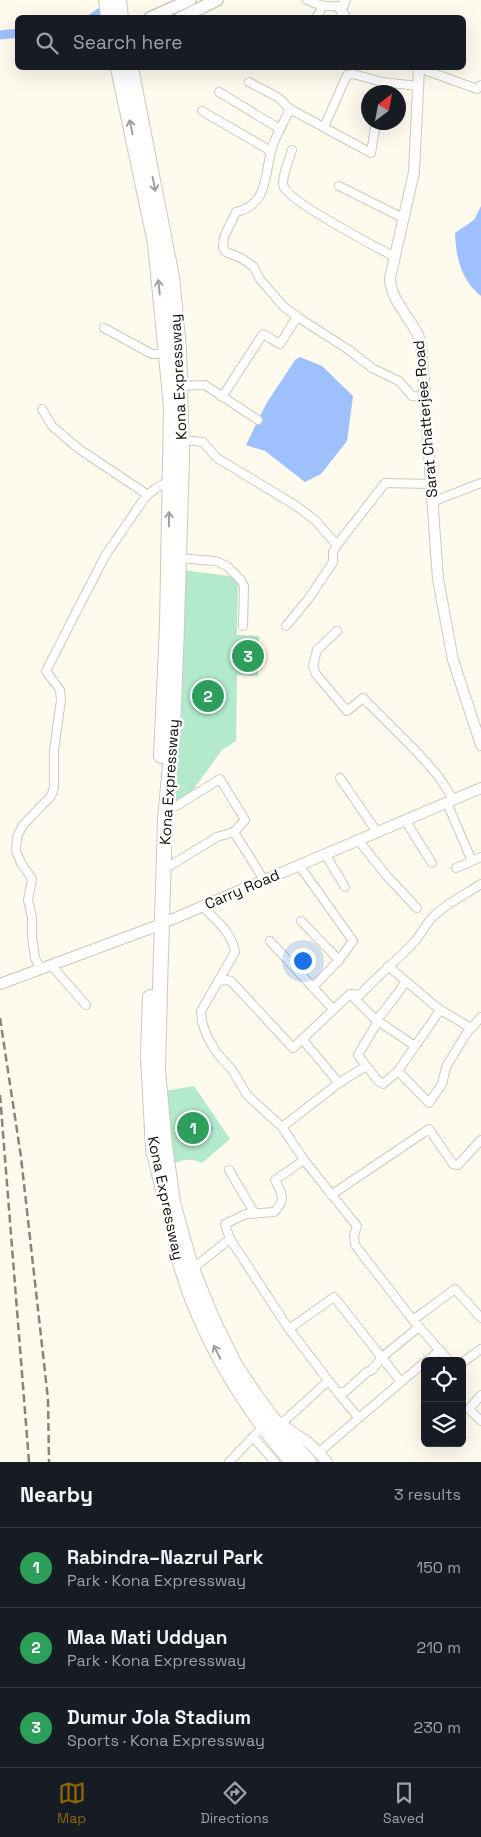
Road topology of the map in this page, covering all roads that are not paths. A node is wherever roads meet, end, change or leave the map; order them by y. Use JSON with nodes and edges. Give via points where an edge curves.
{"nodes":[{"id":1,"x":190,"y":0,"type":"edge"},
{"id":2,"x":217,"y":0,"type":"edge"},
{"id":3,"x":307,"y":0,"type":"edge"},
{"id":4,"x":343,"y":3,"type":"edge"},
{"id":5,"x":323,"y":6,"type":"junction"},
{"id":6,"x":157,"y":15,"type":"edge"},
{"id":7,"x":186,"y":15,"type":"edge"},
{"id":8,"x":318,"y":15,"type":"edge"},
{"id":9,"x":344,"y":15,"type":"edge"},
{"id":10,"x":118,"y":70,"type":"edge"},
{"id":11,"x":131,"y":70,"type":"edge"},
{"id":12,"x":419,"y":70,"type":"edge"},
{"id":13,"x":424,"y":70,"type":"edge"},
{"id":14,"x":249,"y":82,"type":"dead end"},
{"id":15,"x":382,"y":82,"type":"junction"},
{"id":16,"x":382,"y":85,"type":"edge"},
{"id":17,"x":481,"y":85,"type":"edge"},
{"id":18,"x":418,"y":86,"type":"junction"},
{"id":19,"x":219,"y":92,"type":"dead end"},
{"id":20,"x":290,"y":109,"type":"junction"},
{"id":21,"x":202,"y":111,"type":"dead end"},
{"id":22,"x":324,"y":127,"type":"junction"},
{"id":23,"x":280,"y":129,"type":"junction"},
{"id":24,"x":375,"y":130,"type":"edge"},
{"id":25,"x":292,"y":150,"type":"dead end"},
{"id":26,"x":272,"y":152,"type":"junction"},
{"id":27,"x":339,"y":186,"type":"dead end"},
{"id":28,"x":403,"y":218,"type":"junction"},
{"id":29,"x":395,"y":258,"type":"junction"},
{"id":30,"x":297,"y":317,"type":"junction"},
{"id":31,"x":104,"y":328,"type":"dead end"},
{"id":32,"x":166,"y":354,"type":"junction"},
{"id":33,"x":180,"y":386,"type":"junction"},
{"id":34,"x":222,"y":397,"type":"junction"},
{"id":35,"x":426,"y":398,"type":"junction"},
{"id":36,"x":42,"y":409,"type":"dead end"},
{"id":37,"x":258,"y":420,"type":"dead end"},
{"id":38,"x":182,"y":440,"type":"junction"},
{"id":39,"x":170,"y":480,"type":"junction"},
{"id":40,"x":481,"y":483,"type":"edge"},
{"id":41,"x":431,"y":484,"type":"junction"},
{"id":42,"x":148,"y":495,"type":"junction"},
{"id":43,"x":432,"y":502,"type":"junction"},
{"id":44,"x":338,"y":545,"type":"junction"},
{"id":45,"x":179,"y":558,"type":"junction"},
{"id":46,"x":242,"y":626,"type":"dead end"},
{"id":47,"x":286,"y":626,"type":"dead end"},
{"id":48,"x":337,"y":631,"type":"dead end"},
{"id":49,"x":481,"y":744,"type":"edge"},
{"id":50,"x":340,"y":778,"type":"dead end"},
{"id":51,"x":481,"y":788,"type":"edge"},
{"id":52,"x":451,"y":801,"type":"junction"},
{"id":53,"x":166,"y":810,"type":"junction"},
{"id":54,"x":406,"y":820,"type":"junction"},
{"id":55,"x":234,"y":832,"type":"junction"},
{"id":56,"x":377,"y":832,"type":"junction"},
{"id":57,"x":358,"y":840,"type":"junction"},
{"id":58,"x":324,"y":854,"type":"junction"},
{"id":59,"x":481,"y":857,"type":"edge"},
{"id":60,"x":472,"y":861,"type":"junction"},
{"id":61,"x":432,"y":862,"type":"dead end"},
{"id":62,"x":298,"y":865,"type":"junction"},
{"id":63,"x":456,"y":868,"type":"dead end"},
{"id":64,"x":163,"y":870,"type":"junction"},
{"id":65,"x":264,"y":880,"type":"junction"},
{"id":66,"x":481,"y":884,"type":"edge"},
{"id":67,"x":345,"y":887,"type":"dead end"},
{"id":68,"x":202,"y":906,"type":"junction"},
{"id":69,"x":417,"y":908,"type":"dead end"},
{"id":70,"x":301,"y":921,"type":"dead end"},
{"id":71,"x":157,"y":925,"type":"junction"},
{"id":72,"x":270,"y":941,"type":"dead end"},
{"id":73,"x":339,"y":960,"type":"junction"},
{"id":74,"x":388,"y":966,"type":"junction"},
{"id":75,"x":46,"y":967,"type":"junction"},
{"id":76,"x":218,"y":980,"type":"junction"},
{"id":77,"x":406,"y":982,"type":"junction"},
{"id":78,"x":0,"y":984,"type":"edge"},
{"id":79,"x":313,"y":987,"type":"junction"},
{"id":80,"x":350,"y":994,"type":"junction"},
{"id":81,"x":86,"y":1006,"type":"dead end"},
{"id":82,"x":333,"y":1009,"type":"junction"},
{"id":83,"x":439,"y":1009,"type":"junction"},
{"id":84,"x":481,"y":1017,"type":"edge"},
{"id":85,"x":377,"y":1020,"type":"junction"},
{"id":86,"x":471,"y":1028,"type":"junction"},
{"id":87,"x":302,"y":1039,"type":"junction"},
{"id":88,"x":415,"y":1046,"type":"junction"},
{"id":89,"x":366,"y":1066,"type":"junction"},
{"id":90,"x":398,"y":1070,"type":"junction"},
{"id":91,"x":339,"y":1082,"type":"junction"},
{"id":92,"x":282,"y":1127,"type":"junction"},
{"id":93,"x":481,"y":1140,"type":"edge"},
{"id":94,"x":304,"y":1160,"type":"junction"},
{"id":95,"x":229,"y":1170,"type":"dead end"},
{"id":96,"x":331,"y":1195,"type":"junction"},
{"id":97,"x":255,"y":1214,"type":"junction"},
{"id":98,"x":230,"y":1239,"type":"junction"},
{"id":99,"x":192,"y":1269,"type":"junction"},
{"id":100,"x":481,"y":1318,"type":"edge"},
{"id":101,"x":413,"y":1320,"type":"junction"},
{"id":102,"x":419,"y":1327,"type":"junction"},
{"id":103,"x":289,"y":1329,"type":"junction"},
{"id":104,"x":481,"y":1349,"type":"edge"},
{"id":105,"x":440,"y":1350,"type":"junction"},
{"id":106,"x":382,"y":1357,"type":"junction"},
{"id":107,"x":432,"y":1357,"type":"edge"},
{"id":108,"x":446,"y":1357,"type":"edge"},
{"id":109,"x":466,"y":1360,"type":"edge"},
{"id":110,"x":421,"y":1366,"type":"edge"},
{"id":111,"x":328,"y":1381,"type":"junction"},
{"id":112,"x":402,"y":1382,"type":"junction"},
{"id":113,"x":338,"y":1393,"type":"junction"},
{"id":114,"x":481,"y":1395,"type":"edge"},
{"id":115,"x":358,"y":1417,"type":"junction"},
{"id":116,"x":481,"y":1421,"type":"edge"},
{"id":117,"x":272,"y":1422,"type":"junction"},
{"id":118,"x":253,"y":1437,"type":"junction"},
{"id":119,"x":314,"y":1457,"type":"edge"},
{"id":120,"x":229,"y":1462,"type":"edge"},
{"id":121,"x":275,"y":1462,"type":"edge"},
{"id":122,"x":292,"y":1462,"type":"edge"},
{"id":123,"x":327,"y":1462,"type":"edge"}],
"edges":[{"from":1,"to":6,"type":"main road"},
{"from":2,"to":7,"type":"main road"},
{"from":3,"to":5,"type":"street"},
{"from":4,"to":5,"type":"street"},
{"from":4,"to":9,"type":"main road"},
{"from":5,"to":8,"type":"street"},
{"from":32,"to":10,"type":"highway","name":"Kona Expressway","one_way":true,"via":[[155,243]]},
{"from":11,"to":33,"type":"highway","name":"Kona Expressway","one_way":true,"via":[[172,277],[180,349]]},
{"from":12,"to":18,"type":"main road","name":"Sarat Chatterjee Road"},
{"from":13,"to":17,"type":"street","via":[[477,90]]},
{"from":14,"to":20,"type":"street","via":[[279,98]]},
{"from":15,"to":16,"type":"street"},
{"from":15,"to":18,"type":"street"},
{"from":15,"to":22,"type":"street","via":[[347,75]]},
{"from":18,"to":28,"type":"main road","name":"Sarat Chatterjee Road","via":[[414,172]]},
{"from":19,"to":23,"type":"street"},
{"from":20,"to":22,"type":"street"},
{"from":20,"to":23,"type":"street"},
{"from":21,"to":26,"type":"street"},
{"from":22,"to":24,"type":"street","via":[[371,153]]},
{"from":23,"to":26,"type":"street"},
{"from":25,"to":29,"type":"street","via":[[282,182],[284,189],[301,204]]},
{"from":26,"to":30,"type":"street","via":[[255,204],[236,212],[224,237],[223,248],[253,266],[283,306]]},
{"from":27,"to":28,"type":"street"},
{"from":28,"to":29,"type":"main road","name":"Sarat Chatterjee Road"},
{"from":29,"to":35,"type":"main road","name":"Sarat Chatterjee Road","via":[[390,286],[419,334]]},
{"from":30,"to":34,"type":"street","via":[[280,344],[263,334]]},
{"from":30,"to":35,"type":"street","via":[[372,368],[399,381],[412,396]]},
{"from":31,"to":32,"type":"street","via":[[152,354]]},
{"from":32,"to":39,"type":"highway","name":"Kona Expressway","via":[[171,407]]},
{"from":33,"to":34,"type":"street","via":[[205,385]]},
{"from":33,"to":38,"type":"highway","name":"Kona Expressway"},
{"from":34,"to":37,"type":"street"},
{"from":35,"to":41,"type":"main road","name":"Sarat Chatterjee Road"},
{"from":36,"to":42,"type":"street","via":[[52,426],[79,449]]},
{"from":38,"to":44,"type":"street","via":[[203,442],[217,458],[315,520]]},
{"from":38,"to":45,"type":"highway","name":"Kona Expressway"},
{"from":39,"to":42,"type":"street"},
{"from":71,"to":39,"type":"highway","name":"Kona Expressway","one_way":true},
{"from":40,"to":43,"type":"street"},
{"from":41,"to":43,"type":"main road","name":"Sarat Chatterjee Road"},
{"from":41,"to":44,"type":"street","via":[[385,483]]},
{"from":42,"to":75,"type":"street","via":[[105,556],[46,671],[60,690],[61,700],[54,750],[54,788],[51,796],[23,825],[17,837],[16,851],[32,879],[28,900],[35,958]]},
{"from":43,"to":49,"type":"main road","name":"Sarat Chatterjee Road","via":[[438,579],[453,660]]},
{"from":44,"to":47,"type":"street","via":[[333,552],[333,562]]},
{"from":45,"to":46,"type":"street","via":[[215,561],[227,566],[241,580],[244,586]]},
{"from":45,"to":53,"type":"highway","name":"Kona Expressway","via":[[173,729]]},
{"from":48,"to":52,"type":"street","via":[[317,650],[313,666],[316,674],[347,710],[362,698],[438,776]]},
{"from":50,"to":56,"type":"street"},
{"from":51,"to":52,"type":"main road","name":"Carry Road"},
{"from":52,"to":54,"type":"main road","name":"Carry Road"},
{"from":52,"to":60,"type":"street"},
{"from":53,"to":55,"type":"street","via":[[220,779],[246,820]]},
{"from":53,"to":64,"type":"highway","name":"Kona Expressway"},
{"from":54,"to":56,"type":"main road","name":"Carry Road"},
{"from":54,"to":61,"type":"street"},
{"from":55,"to":64,"type":"street","via":[[217,837]]},
{"from":55,"to":65,"type":"street"},
{"from":56,"to":57,"type":"main road","name":"Carry Road"},
{"from":57,"to":58,"type":"main road","name":"Carry Road"},
{"from":57,"to":69,"type":"street"},
{"from":58,"to":62,"type":"main road","name":"Carry Road"},
{"from":58,"to":67,"type":"street"},
{"from":59,"to":60,"type":"street"},
{"from":60,"to":63,"type":"street"},
{"from":62,"to":65,"type":"main road","name":"Carry Road"},
{"from":62,"to":73,"type":"street","via":[[353,941]]},
{"from":64,"to":71,"type":"highway","name":"Kona Expressway"},
{"from":65,"to":68,"type":"main road","name":"Carry Road"},
{"from":66,"to":74,"type":"street","via":[[436,913],[424,931]]},
{"from":68,"to":71,"type":"main road","name":"Carry Road"},
{"from":68,"to":76,"type":"street","via":[[234,942],[235,952]]},
{"from":70,"to":73,"type":"street"},
{"from":71,"to":75,"type":"main road","name":"Carry Road"},
{"from":71,"to":99,"type":"highway","name":"Kona Expressway","via":[[158,1070],[164,1146],[173,1202]]},
{"from":117,"to":71,"type":"highway","name":"Kona Expressway","one_way":true,"via":[[217,1354],[183,1277],[153,1149],[148,1056]]},
{"from":72,"to":79,"type":"street"},
{"from":73,"to":79,"type":"street"},
{"from":74,"to":77,"type":"street"},
{"from":74,"to":80,"type":"street","via":[[360,995]]},
{"from":75,"to":78,"type":"main road","name":"Carry Road"},
{"from":75,"to":81,"type":"street"},
{"from":76,"to":87,"type":"street","via":[[231,981],[293,1048]]},
{"from":76,"to":92,"type":"street","via":[[201,1011],[207,1036],[247,1095]]},
{"from":77,"to":83,"type":"street"},
{"from":77,"to":85,"type":"street"},
{"from":79,"to":82,"type":"street"},
{"from":80,"to":82,"type":"street"},
{"from":80,"to":85,"type":"street"},
{"from":82,"to":87,"type":"street"},
{"from":83,"to":86,"type":"street"},
{"from":83,"to":88,"type":"street"},
{"from":84,"to":86,"type":"street"},
{"from":85,"to":88,"type":"street"},
{"from":85,"to":89,"type":"street","via":[[358,1055]]},
{"from":86,"to":90,"type":"street","via":[[446,1067],[442,1084],[429,1103]]},
{"from":87,"to":91,"type":"street"},
{"from":88,"to":90,"type":"street"},
{"from":89,"to":90,"type":"street","via":[[383,1084]]},
{"from":89,"to":91,"type":"street"},
{"from":91,"to":92,"type":"street"},
{"from":92,"to":94,"type":"street"},
{"from":93,"to":96,"type":"street","via":[[458,1165],[453,1164],[429,1129]]},
{"from":94,"to":96,"type":"street"},
{"from":94,"to":97,"type":"street","via":[[275,1180],[283,1194],[282,1204],[274,1212]]},
{"from":95,"to":97,"type":"street"},
{"from":96,"to":101,"type":"street","via":[[357,1226],[355,1245]]},
{"from":97,"to":98,"type":"street","via":[[246,1214],[225,1224]]},
{"from":98,"to":99,"type":"street"},
{"from":98,"to":103,"type":"street"},
{"from":99,"to":117,"type":"highway","name":"Kona Expressway","via":[[235,1365]]},
{"from":100,"to":101,"type":"street","via":[[454,1289]]},
{"from":101,"to":102,"type":"street"},
{"from":102,"to":105,"type":"street"},
{"from":102,"to":106,"type":"street"},
{"from":103,"to":106,"type":"street","via":[[334,1297]]},
{"from":103,"to":111,"type":"street"},
{"from":104,"to":109,"type":"street"},
{"from":105,"to":107,"type":"street"},
{"from":105,"to":108,"type":"street"},
{"from":106,"to":112,"type":"street"},
{"from":106,"to":113,"type":"street","via":[[372,1370],[346,1391]]},
{"from":110,"to":112,"type":"street"},
{"from":111,"to":113,"type":"street"},
{"from":111,"to":117,"type":"street"},
{"from":112,"to":115,"type":"street"},
{"from":113,"to":115,"type":"street"},
{"from":114,"to":116,"type":"street","via":[[469,1409]]},
{"from":115,"to":119,"type":"street"},
{"from":117,"to":118,"type":"street"},
{"from":117,"to":119,"type":"highway","name":"Kona Expressway"},
{"from":117,"to":122,"type":"highway","name":"Kona Expressway"},
{"from":118,"to":120,"type":"street"},
{"from":118,"to":121,"type":"street"},
{"from":119,"to":123,"type":"main road"}]}
